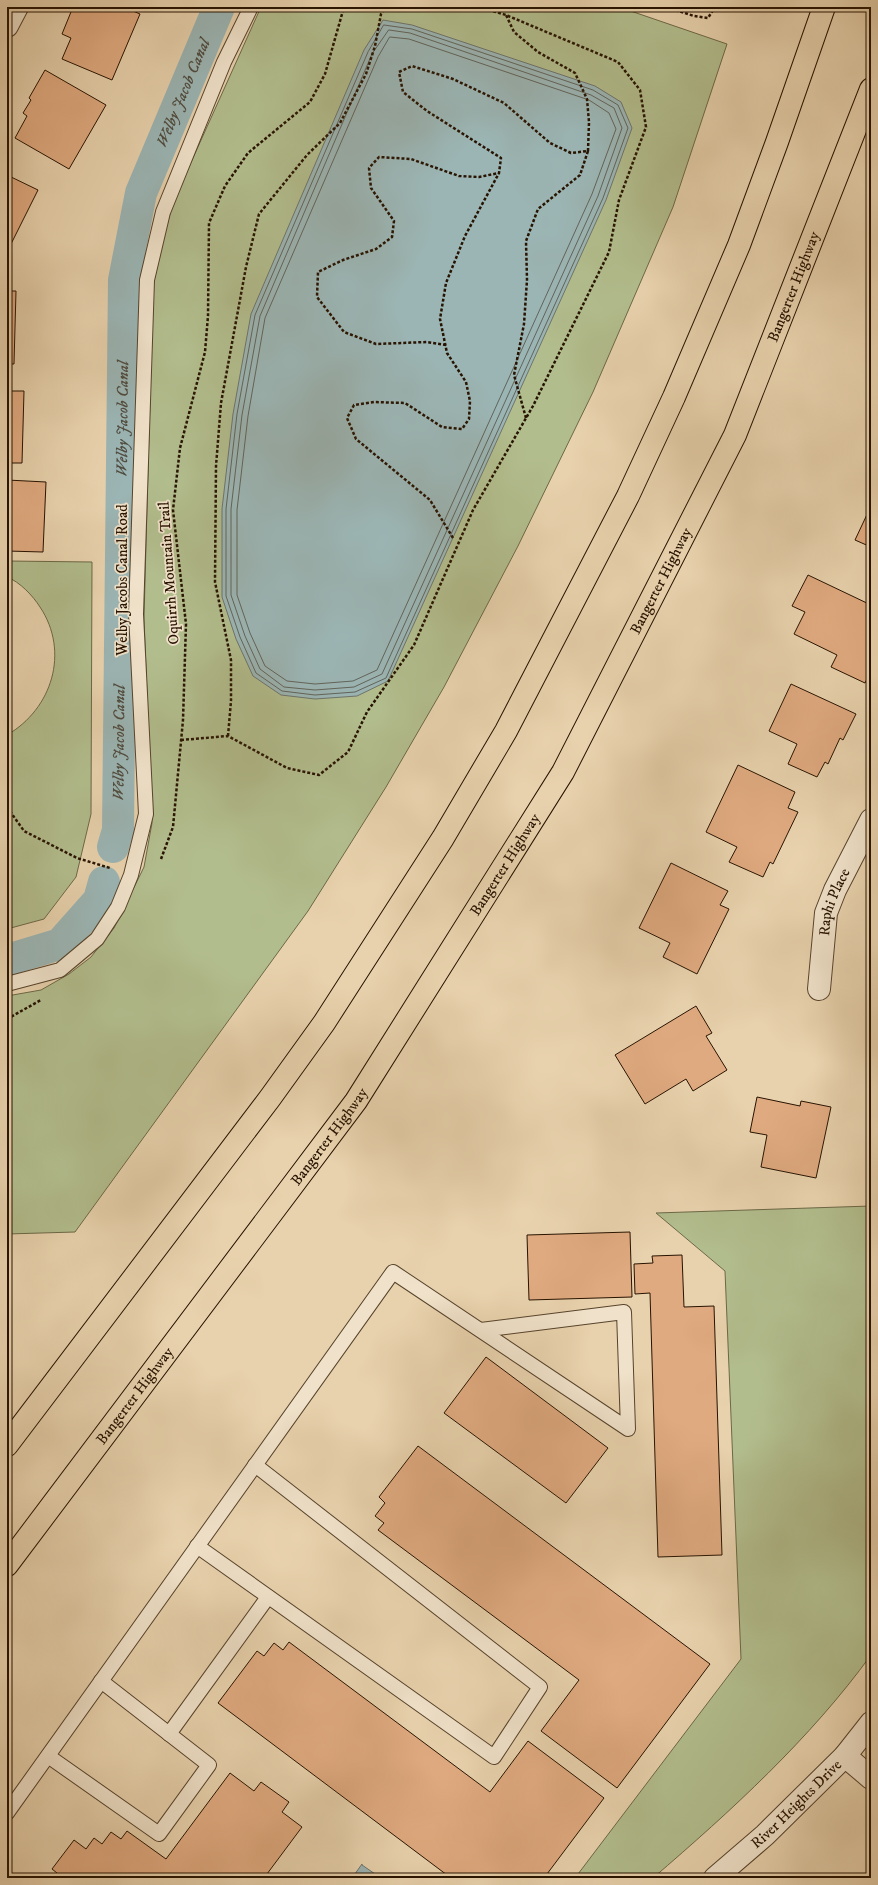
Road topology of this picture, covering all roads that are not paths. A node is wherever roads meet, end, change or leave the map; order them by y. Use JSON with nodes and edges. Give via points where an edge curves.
{"nodes":[{"id":1,"x":17,"y":7,"type":"edge"},
{"id":2,"x":251,"y":7,"type":"edge"},
{"id":3,"x":824,"y":7,"type":"edge"},
{"id":4,"x":7,"y":26,"type":"edge"},
{"id":5,"x":871,"y":89,"type":"edge"},
{"id":6,"x":871,"y":820,"type":"edge"},
{"id":7,"x":7,"y":984,"type":"edge"},
{"id":8,"x":819,"y":989,"type":"dead end"},
{"id":9,"x":481,"y":1330,"type":"junction"},
{"id":10,"x":7,"y":1445,"type":"edge"},
{"id":11,"x":255,"y":1464,"type":"junction"},
{"id":12,"x":197,"y":1546,"type":"junction"},
{"id":13,"x":7,"y":1565,"type":"edge"},
{"id":14,"x":268,"y":1597,"type":"junction"},
{"id":15,"x":101,"y":1681,"type":"junction"},
{"id":16,"x":871,"y":1723,"type":"edge"},
{"id":17,"x":169,"y":1734,"type":"junction"},
{"id":18,"x":48,"y":1756,"type":"junction"},
{"id":19,"x":845,"y":1756,"type":"junction"},
{"id":20,"x":871,"y":1778,"type":"edge"},
{"id":21,"x":7,"y":1813,"type":"edge"},
{"id":22,"x":716,"y":1878,"type":"edge"}],
"edges":[{"from":1,"to":4,"type":"street"},
{"from":2,"to":7,"type":"lane","name":"Welby Jacobs Canal Road","via":[[224,62],[163,212],[147,280],[136,614],[146,814],[131,875],[118,907],[96,940],[60,970]]},
{"from":3,"to":10,"type":"highway","via":[[778,142],[739,245],[674,397],[628,496],[506,731],[443,838],[324,1023]]},
{"from":5,"to":13,"type":"highway","name":"Bangerter Highway","via":[[735,435],[563,772],[356,1100]]},
{"from":6,"to":8,"type":"street","name":"Raphi Place","via":[[835,890],[826,914]]},
{"from":9,"to":9,"type":"lane","via":[[609,1416],[628,1429],[624,1312]]},
{"from":9,"to":11,"type":"lane","via":[[393,1272]]},
{"from":11,"to":12,"type":"lane"},
{"from":11,"to":14,"type":"lane","via":[[540,1687],[494,1757]]},
{"from":12,"to":14,"type":"lane"},
{"from":12,"to":15,"type":"lane"},
{"from":14,"to":17,"type":"lane"},
{"from":15,"to":17,"type":"lane"},
{"from":15,"to":18,"type":"lane"},
{"from":16,"to":19,"type":"street","name":"River Heights Drive"},
{"from":17,"to":18,"type":"lane","via":[[209,1765],[159,1834]]},
{"from":18,"to":21,"type":"lane"},
{"from":19,"to":20,"type":"street"},
{"from":19,"to":22,"type":"street","name":"River Heights Drive"}]}
